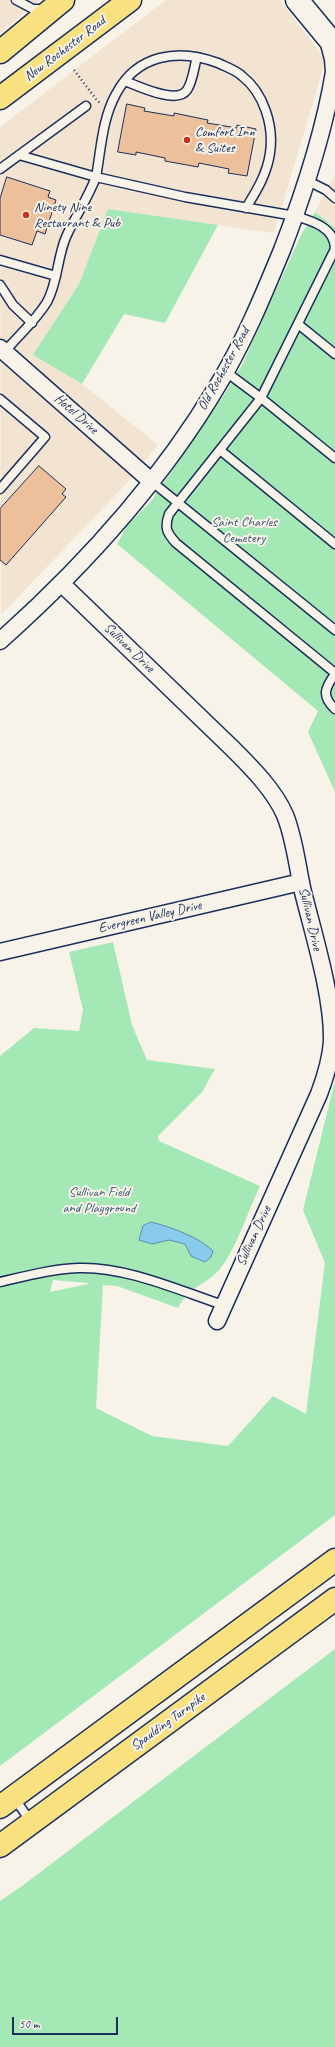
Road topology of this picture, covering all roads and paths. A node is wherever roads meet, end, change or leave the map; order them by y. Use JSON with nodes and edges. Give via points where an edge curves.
{"nodes":[{"id":1,"x":16,"y":0,"type":"edge"},
{"id":2,"x":130,"y":0,"type":"edge"},
{"id":3,"x":297,"y":0,"type":"edge"},
{"id":4,"x":57,"y":4,"type":"edge"},
{"id":5,"x":331,"y":41,"type":"edge"},
{"id":6,"x":0,"y":52,"type":"edge"},
{"id":7,"x":197,"y":57,"type":"junction"},
{"id":8,"x":74,"y":70,"type":"dead end"},
{"id":9,"x":125,"y":81,"type":"junction"},
{"id":10,"x":0,"y":98,"type":"edge"},
{"id":11,"x":86,"y":106,"type":"dead end"},
{"id":12,"x":110,"y":107,"type":"junction"},
{"id":13,"x":335,"y":120,"type":"edge"},
{"id":14,"x":19,"y":155,"type":"junction"},
{"id":15,"x":0,"y":169,"type":"edge"},
{"id":16,"x":96,"y":177,"type":"junction"},
{"id":17,"x":308,"y":180,"type":"junction"},
{"id":18,"x":335,"y":198,"type":"edge"},
{"id":19,"x":246,"y":208,"type":"junction"},
{"id":20,"x":295,"y":216,"type":"junction"},
{"id":21,"x":0,"y":260,"type":"edge"},
{"id":22,"x":56,"y":276,"type":"junction"},
{"id":23,"x":0,"y":285,"type":"edge"},
{"id":24,"x":32,"y":323,"type":"junction"},
{"id":25,"x":298,"y":324,"type":"junction"},
{"id":26,"x":1,"y":352,"type":"edge"},
{"id":27,"x":335,"y":354,"type":"edge"},
{"id":28,"x":226,"y":372,"type":"junction"},
{"id":29,"x":261,"y":398,"type":"junction"},
{"id":30,"x":0,"y":399,"type":"edge"},
{"id":31,"x":220,"y":450,"type":"junction"},
{"id":32,"x":335,"y":458,"type":"edge"},
{"id":33,"x":151,"y":481,"type":"junction"},
{"id":34,"x":0,"y":489,"type":"edge"},
{"id":35,"x":179,"y":502,"type":"junction"},
{"id":36,"x":335,"y":544,"type":"edge"},
{"id":37,"x":62,"y":584,"type":"junction"},
{"id":38,"x":335,"y":630,"type":"edge"},
{"id":39,"x":0,"y":641,"type":"edge"},
{"id":40,"x":335,"y":674,"type":"edge"},
{"id":41,"x":335,"y":709,"type":"edge"},
{"id":42,"x":301,"y":882,"type":"junction"},
{"id":43,"x":0,"y":952,"type":"edge"},
{"id":44,"x":0,"y":1282,"type":"edge"},
{"id":45,"x":223,"y":1305,"type":"junction"},
{"id":46,"x":217,"y":1321,"type":"dead end"},
{"id":47,"x":335,"y":1560,"type":"edge"},
{"id":48,"x":335,"y":1598,"type":"edge"},
{"id":49,"x":7,"y":1802,"type":"edge"},
{"id":50,"x":31,"y":1823,"type":"junction"},
{"id":51,"x":0,"y":1846,"type":"edge"}],
"edges":[{"from":1,"to":4,"type":"lane","via":[[33,9]]},
{"from":2,"to":10,"type":"main road","name":"New Rochester Road"},
{"from":3,"to":5,"type":"main road"},
{"from":4,"to":6,"type":"main road"},
{"from":5,"to":17,"type":"street","name":"Old Rochester Road","via":[[334,72]]},
{"from":7,"to":9,"type":"lane","via":[[169,55],[153,60]]},
{"from":7,"to":9,"type":"lane","via":[[190,84],[181,95],[153,92]]},
{"from":7,"to":19,"type":"lane","via":[[226,66],[242,76],[257,92],[267,113],[271,134],[269,158],[259,186]]},
{"from":8,"to":12,"type":"path","via":[[96,99]]},
{"from":9,"to":12,"type":"lane"},
{"from":11,"to":14,"type":"lane"},
{"from":12,"to":16,"type":"lane"},
{"from":13,"to":17,"type":"street"},
{"from":14,"to":15,"type":"lane"},
{"from":14,"to":16,"type":"lane"},
{"from":16,"to":19,"type":"lane"},
{"from":16,"to":22,"type":"lane","via":[[89,196],[65,238]]},
{"from":17,"to":18,"type":"lane"},
{"from":17,"to":20,"type":"street","name":"Old Rochester Road"},
{"from":19,"to":20,"type":"lane"},
{"from":20,"to":25,"type":"lane","via":[[312,220],[331,233],[335,241],[335,249]]},
{"from":20,"to":28,"type":"street","name":"Old Rochester Road","via":[[251,323]]},
{"from":21,"to":22,"type":"lane"},
{"from":22,"to":24,"type":"lane","via":[[50,296]]},
{"from":23,"to":24,"type":"lane","via":[[14,305]]},
{"from":24,"to":26,"type":"lane"},
{"from":25,"to":27,"type":"lane"},
{"from":25,"to":29,"type":"lane"},
{"from":26,"to":33,"type":"street","name":"Hotel Drive"},
{"from":28,"to":29,"type":"lane"},
{"from":28,"to":33,"type":"street","name":"Old Rochester Road","via":[[187,433]]},
{"from":29,"to":31,"type":"lane"},
{"from":29,"to":32,"type":"lane"},
{"from":30,"to":34,"type":"lane","via":[[45,437]]},
{"from":31,"to":35,"type":"lane"},
{"from":31,"to":36,"type":"lane"},
{"from":33,"to":35,"type":"lane"},
{"from":33,"to":37,"type":"street","name":"Old Rochester Road"},
{"from":35,"to":38,"type":"lane"},
{"from":35,"to":40,"type":"lane","via":[[169,514],[166,524],[169,535],[176,543]]},
{"from":37,"to":39,"type":"street","name":"Old Rochester Road"},
{"from":37,"to":42,"type":"street","name":"Sullivan Drive","via":[[256,773],[285,815],[295,846]]},
{"from":40,"to":41,"type":"lane","via":[[325,692],[327,702]]},
{"from":42,"to":43,"type":"street","name":"Evergreen Valley Drive"},
{"from":42,"to":45,"type":"street","name":"Sullivan Drive","via":[[323,978],[332,1026],[332,1043],[319,1094]]},
{"from":44,"to":45,"type":"lane","via":[[79,1268],[112,1271],[145,1279]]},
{"from":45,"to":46,"type":"street","name":"Sullivan Drive"},
{"from":47,"to":49,"type":"main road"},
{"from":48,"to":50,"type":"main road","name":"Spaulding Turnpike"},
{"from":49,"to":50,"type":"lane"},
{"from":50,"to":51,"type":"main road","name":"Spaulding Turnpike"}]}
